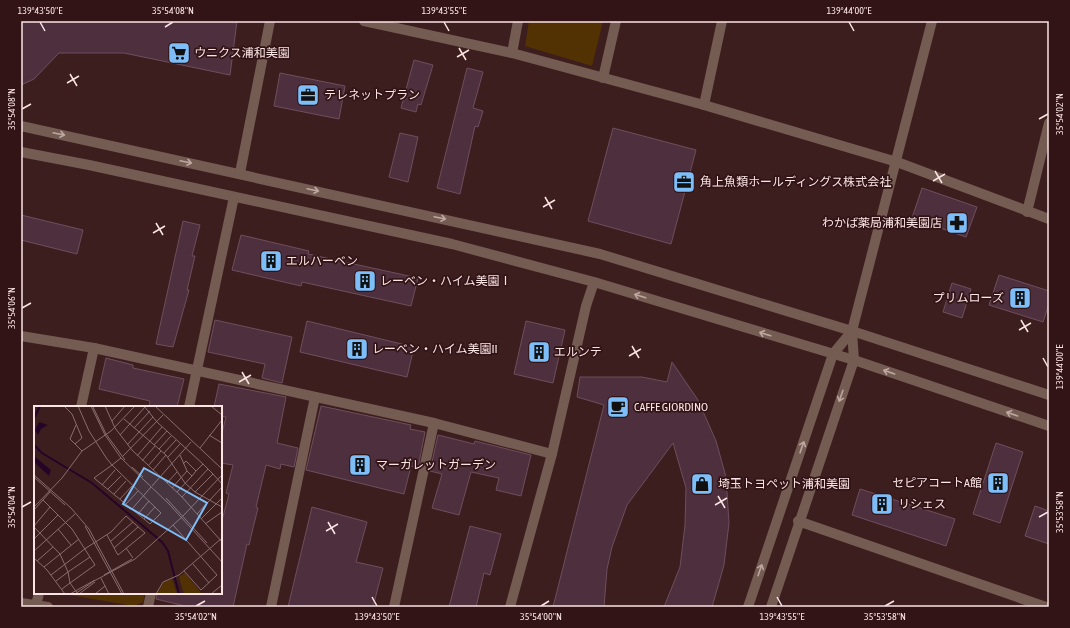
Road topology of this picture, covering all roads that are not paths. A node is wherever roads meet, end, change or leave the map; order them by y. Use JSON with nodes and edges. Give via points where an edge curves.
{"nodes":[{"id":1,"x":270,"y":21,"type":"edge"},
{"id":2,"x":364,"y":21,"type":"edge"},
{"id":3,"x":518,"y":21,"type":"edge"},
{"id":4,"x":616,"y":21,"type":"edge"},
{"id":5,"x":722,"y":21,"type":"edge"},
{"id":6,"x":932,"y":21,"type":"edge"},
{"id":7,"x":409,"y":25,"type":"edge"},
{"id":8,"x":512,"y":53,"type":"junction"},
{"id":9,"x":604,"y":78,"type":"junction"},
{"id":10,"x":704,"y":104,"type":"junction"},
{"id":11,"x":1049,"y":123,"type":"edge"},
{"id":12,"x":21,"y":126,"type":"edge"},
{"id":13,"x":21,"y":152,"type":"edge"},
{"id":14,"x":897,"y":162,"type":"junction"},
{"id":15,"x":240,"y":173,"type":"junction"},
{"id":16,"x":234,"y":197,"type":"junction"},
{"id":17,"x":1027,"y":212,"type":"junction"},
{"id":18,"x":1049,"y":219,"type":"edge"},
{"id":19,"x":594,"y":282,"type":"junction"},
{"id":20,"x":852,"y":331,"type":"junction"},
{"id":21,"x":21,"y":336,"type":"edge"},
{"id":22,"x":94,"y":348,"type":"junction"},
{"id":23,"x":833,"y":354,"type":"junction"},
{"id":24,"x":854,"y":360,"type":"junction"},
{"id":25,"x":196,"y":371,"type":"junction"},
{"id":26,"x":1049,"y":395,"type":"edge"},
{"id":27,"x":315,"y":397,"type":"junction"},
{"id":28,"x":81,"y":406,"type":"edge"},
{"id":29,"x":189,"y":406,"type":"edge"},
{"id":30,"x":434,"y":423,"type":"junction"},
{"id":31,"x":1049,"y":426,"type":"edge"},
{"id":32,"x":552,"y":454,"type":"junction"},
{"id":33,"x":798,"y":521,"type":"junction"},
{"id":34,"x":38,"y":594,"type":"edge"},
{"id":35,"x":151,"y":594,"type":"edge"},
{"id":36,"x":21,"y":603,"type":"edge"},
{"id":37,"x":36,"y":605,"type":"junction"},
{"id":38,"x":48,"y":607,"type":"edge"},
{"id":39,"x":148,"y":607,"type":"edge"},
{"id":40,"x":271,"y":607,"type":"edge"},
{"id":41,"x":394,"y":607,"type":"edge"},
{"id":42,"x":510,"y":607,"type":"edge"},
{"id":43,"x":748,"y":607,"type":"edge"},
{"id":44,"x":771,"y":607,"type":"edge"},
{"id":45,"x":1046,"y":607,"type":"edge"}],
"edges":[{"from":1,"to":15,"type":"street"},
{"from":2,"to":7,"type":"street"},
{"from":3,"to":8,"type":"street"},
{"from":4,"to":9,"type":"street"},
{"from":5,"to":10,"type":"street"},
{"from":6,"to":14,"type":"street"},
{"from":7,"to":8,"type":"street"},
{"from":8,"to":9,"type":"street"},
{"from":9,"to":10,"type":"street"},
{"from":10,"to":14,"type":"street"},
{"from":11,"to":17,"type":"street"},
{"from":12,"to":15,"type":"street","one_way":true},
{"from":13,"to":16,"type":"street"},
{"from":14,"to":17,"type":"street"},
{"from":14,"to":20,"type":"street"},
{"from":15,"to":20,"type":"street","one_way":true,"via":[[600,254]]},
{"from":16,"to":19,"type":"street","via":[[452,244]]},
{"from":16,"to":25,"type":"street"},
{"from":17,"to":18,"type":"street"},
{"from":23,"to":19,"type":"street","one_way":true},
{"from":19,"to":32,"type":"street","via":[[586,306]]},
{"from":20,"to":23,"type":"street"},
{"from":20,"to":24,"type":"street"},
{"from":20,"to":26,"type":"street"},
{"from":21,"to":22,"type":"street"},
{"from":22,"to":25,"type":"street"},
{"from":22,"to":28,"type":"street"},
{"from":23,"to":24,"type":"street"},
{"from":43,"to":23,"type":"street","one_way":true},
{"from":31,"to":24,"type":"street","one_way":true},
{"from":24,"to":33,"type":"street","one_way":true},
{"from":25,"to":27,"type":"street"},
{"from":25,"to":29,"type":"street"},
{"from":27,"to":30,"type":"street"},
{"from":27,"to":40,"type":"street"},
{"from":30,"to":32,"type":"street"},
{"from":30,"to":41,"type":"street"},
{"from":32,"to":42,"type":"street"},
{"from":33,"to":44,"type":"street"},
{"from":33,"to":45,"type":"street"},
{"from":34,"to":37,"type":"street"},
{"from":35,"to":39,"type":"street"},
{"from":36,"to":37,"type":"street"},
{"from":37,"to":38,"type":"street"}]}
